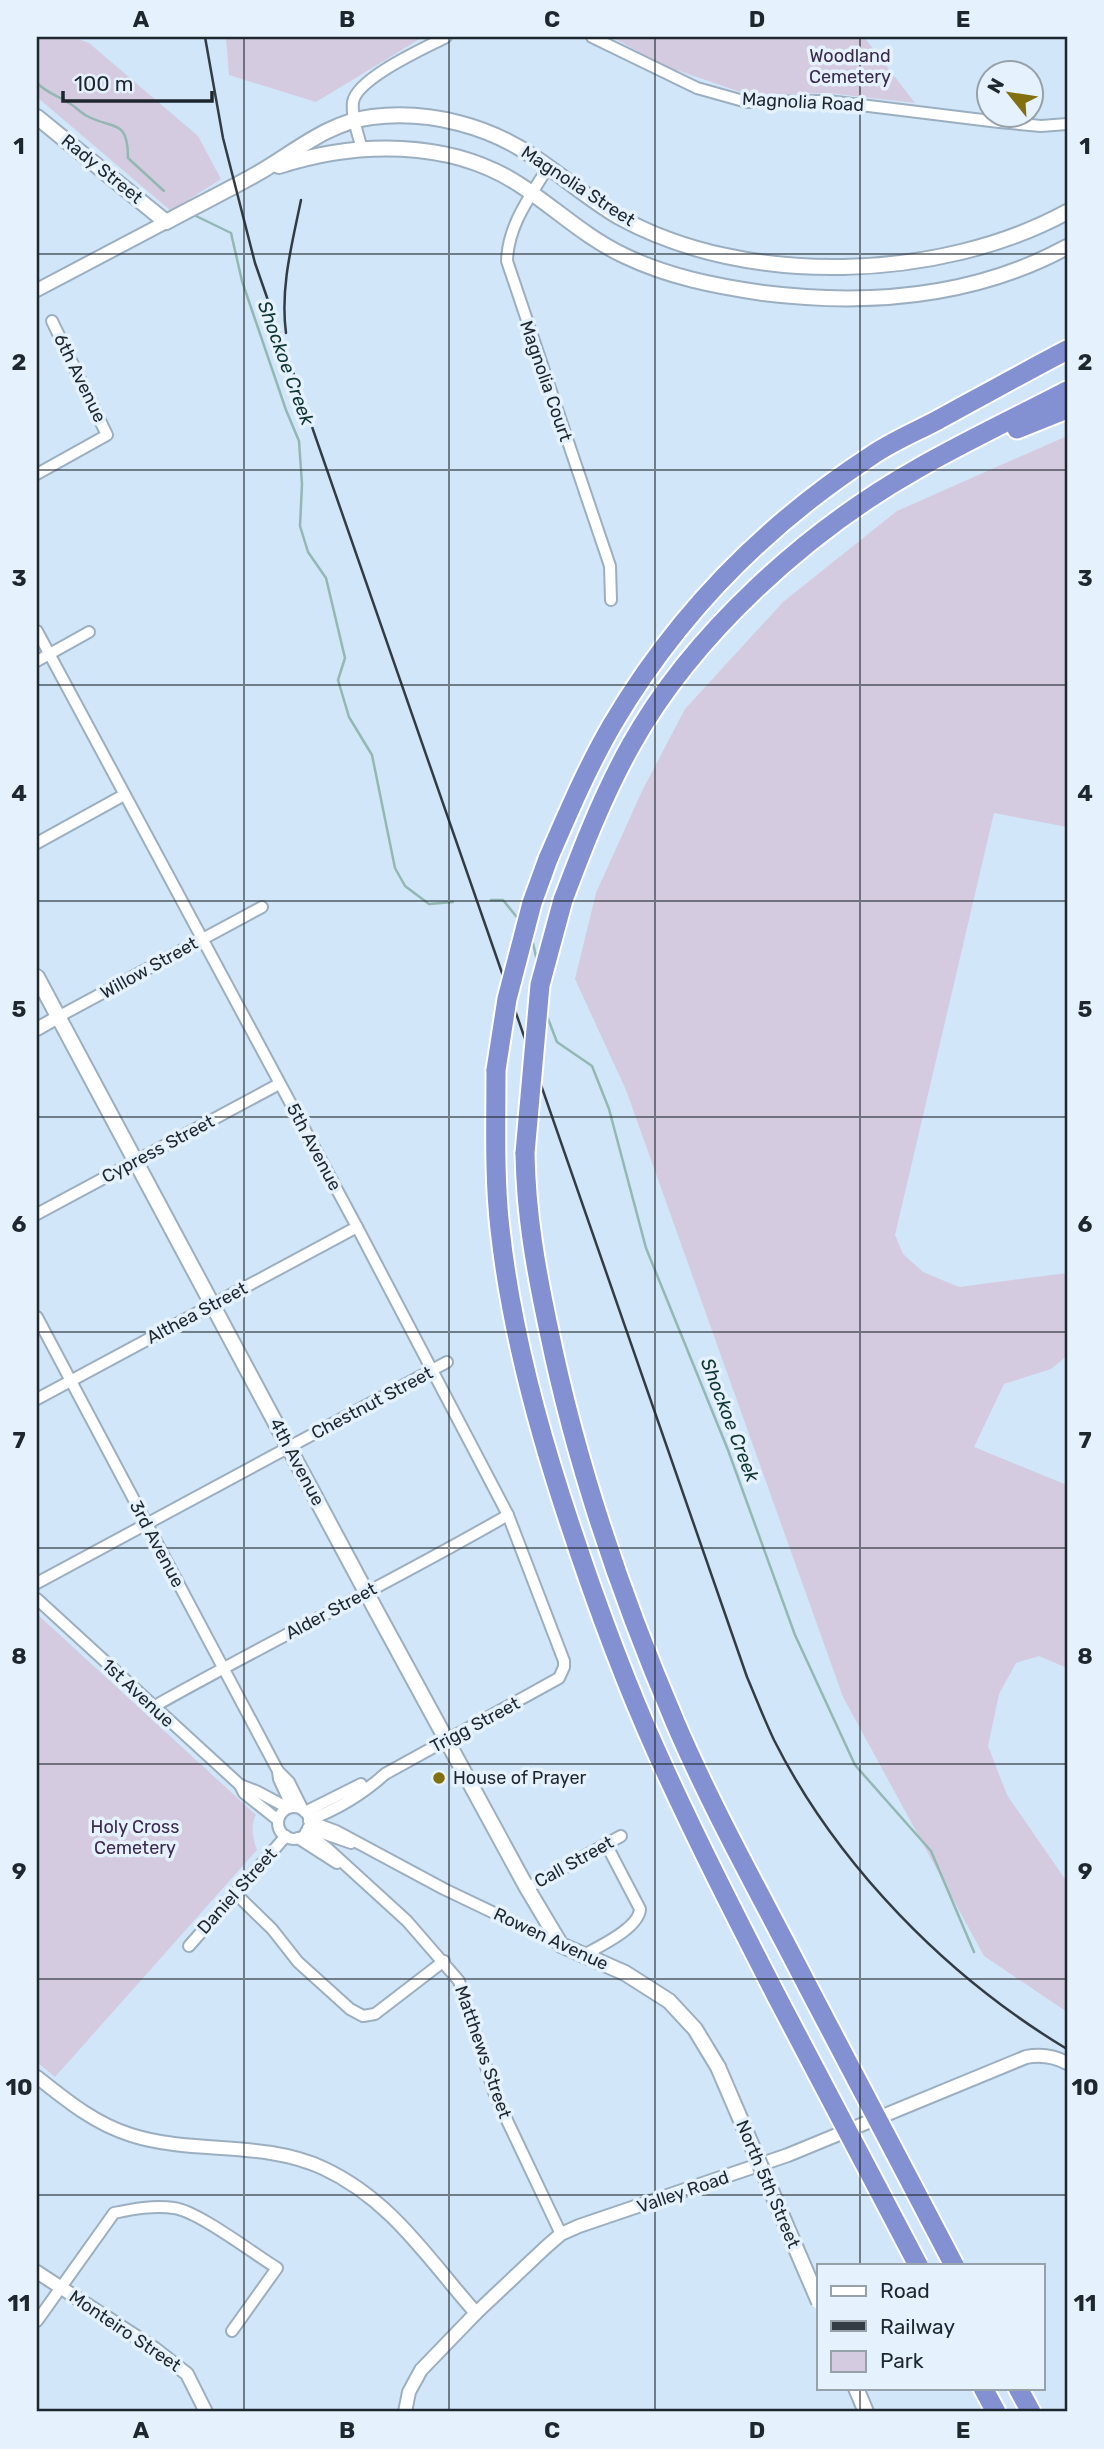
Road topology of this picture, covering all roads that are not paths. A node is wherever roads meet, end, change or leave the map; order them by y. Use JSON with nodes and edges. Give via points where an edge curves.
{"nodes":[{"id":1,"x":446,"y":37,"type":"edge"},
{"id":2,"x":592,"y":37,"type":"edge"},
{"id":3,"x":37,"y":117,"type":"edge"},
{"id":4,"x":355,"y":119,"type":"junction"},
{"id":5,"x":1067,"y":124,"type":"edge"},
{"id":6,"x":362,"y":150,"type":"junction"},
{"id":7,"x":548,"y":167,"type":"junction"},
{"id":8,"x":261,"y":172,"type":"junction"},
{"id":9,"x":532,"y":194,"type":"junction"},
{"id":10,"x":1067,"y":212,"type":"edge"},
{"id":11,"x":166,"y":222,"type":"junction"},
{"id":12,"x":1067,"y":247,"type":"edge"},
{"id":13,"x":37,"y":290,"type":"edge"},
{"id":14,"x":52,"y":321,"type":"dead end"},
{"id":15,"x":1067,"y":350,"type":"edge"},
{"id":16,"x":1067,"y":391,"type":"edge"},
{"id":17,"x":1067,"y":409,"type":"edge"},
{"id":18,"x":915,"y":470,"type":"junction"},
{"id":19,"x":37,"y":474,"type":"edge"},
{"id":20,"x":611,"y":600,"type":"dead end"},
{"id":21,"x":37,"y":631,"type":"edge"},
{"id":22,"x":89,"y":632,"type":"dead end"},
{"id":23,"x":49,"y":654,"type":"junction"},
{"id":24,"x":37,"y":660,"type":"edge"},
{"id":25,"x":124,"y":796,"type":"junction"},
{"id":26,"x":37,"y":843,"type":"edge"},
{"id":27,"x":262,"y":907,"type":"dead end"},
{"id":28,"x":202,"y":939,"type":"junction"},
{"id":29,"x":37,"y":977,"type":"edge"},
{"id":30,"x":58,"y":1017,"type":"junction"},
{"id":31,"x":37,"y":1029,"type":"edge"},
{"id":32,"x":279,"y":1084,"type":"junction"},
{"id":33,"x":136,"y":1161,"type":"junction"},
{"id":34,"x":37,"y":1214,"type":"edge"},
{"id":35,"x":357,"y":1227,"type":"junction"},
{"id":36,"x":212,"y":1304,"type":"junction"},
{"id":37,"x":37,"y":1317,"type":"edge"},
{"id":38,"x":447,"y":1362,"type":"dead end"},
{"id":39,"x":432,"y":1371,"type":"junction"},
{"id":40,"x":70,"y":1381,"type":"junction"},
{"id":41,"x":37,"y":1399,"type":"edge"},
{"id":42,"x":289,"y":1447,"type":"junction"},
{"id":43,"x":508,"y":1515,"type":"junction"},
{"id":44,"x":146,"y":1525,"type":"junction"},
{"id":45,"x":37,"y":1583,"type":"edge"},
{"id":46,"x":366,"y":1592,"type":"junction"},
{"id":47,"x":37,"y":1599,"type":"edge"},
{"id":48,"x":223,"y":1668,"type":"junction"},
{"id":49,"x":562,"y":1673,"type":"joint"},
{"id":50,"x":153,"y":1707,"type":"junction"},
{"id":51,"x":447,"y":1740,"type":"junction"},
{"id":52,"x":240,"y":1785,"type":"junction"},
{"id":53,"x":278,"y":1820,"type":"junction"},
{"id":54,"x":302,"y":1820,"type":"junction"},
{"id":55,"x":286,"y":1836,"type":"junction"},
{"id":56,"x":621,"y":1836,"type":"dead end"},
{"id":57,"x":606,"y":1844,"type":"junction"},
{"id":58,"x":527,"y":1888,"type":"junction"},
{"id":59,"x":235,"y":1893,"type":"junction"},
{"id":60,"x":561,"y":1945,"type":"junction"},
{"id":61,"x":189,"y":1946,"type":"dead end"},
{"id":62,"x":584,"y":1955,"type":"junction"},
{"id":63,"x":444,"y":1961,"type":"junction"},
{"id":64,"x":1067,"y":2063,"type":"edge"},
{"id":65,"x":718,"y":2067,"type":"joint"},
{"id":66,"x":37,"y":2077,"type":"edge"},
{"id":67,"x":561,"y":2234,"type":"junction"},
{"id":68,"x":917,"y":2264,"type":"edge"},
{"id":69,"x":953,"y":2264,"type":"edge"},
{"id":70,"x":37,"y":2272,"type":"edge"},
{"id":71,"x":61,"y":2288,"type":"junction"},
{"id":72,"x":817,"y":2297,"type":"edge"},
{"id":73,"x":476,"y":2313,"type":"junction"},
{"id":74,"x":37,"y":2322,"type":"edge"},
{"id":75,"x":232,"y":2331,"type":"dead end"},
{"id":76,"x":857,"y":2390,"type":"edge"},
{"id":77,"x":984,"y":2390,"type":"edge"},
{"id":78,"x":1019,"y":2390,"type":"edge"},
{"id":79,"x":203,"y":2407,"type":"edge"},
{"id":80,"x":405,"y":2412,"type":"edge"},
{"id":81,"x":866,"y":2412,"type":"edge"},
{"id":82,"x":996,"y":2412,"type":"edge"},
{"id":83,"x":1031,"y":2412,"type":"edge"}],
"edges":[{"from":1,"to":4,"type":"street","via":[[367,82],[355,97]]},
{"from":2,"to":5,"type":"street","name":"Magnolia Road","via":[[697,88],[747,102],[828,101],[999,122]]},
{"from":3,"to":11,"type":"main road","name":"Rady Street"},
{"from":4,"to":6,"type":"street"},
{"from":4,"to":7,"type":"main road","name":"Magnolia Street","via":[[409,116],[460,123],[507,141]]},
{"from":4,"to":8,"type":"main road","name":"Magnolia Street","via":[[335,126]]},
{"from":6,"to":8,"type":"main road","name":"Magnolia Street","via":[[297,160]]},
{"from":6,"to":9,"type":"main road","name":"Magnolia Street","via":[[448,154],[495,171]]},
{"from":7,"to":9,"type":"street","name":"Magnolia Court"},
{"from":7,"to":10,"type":"main road","name":"Magnolia Street","via":[[611,212],[652,232],[715,253],[780,263],[865,266],[931,260],[996,243]]},
{"from":8,"to":11,"type":"main road","name":"Magnolia Street"},
{"from":9,"to":12,"type":"main road","name":"Magnolia Street","via":[[594,239],[640,263],[707,284],[789,296],[856,300],[924,295],[990,280]]},
{"from":9,"to":20,"type":"street","name":"Magnolia Court","via":[[512,229],[507,261],[610,566]]},
{"from":11,"to":13,"type":"street","name":"Magnolia Street"},
{"from":14,"to":19,"type":"street","name":"6th Avenue","via":[[107,435]]},
{"from":15,"to":68,"type":"highway","bridge":true,"via":[[872,455],[786,519],[691,612],[652,663],[582,779],[532,902],[507,999],[496,1070],[500,1229],[516,1328],[544,1443],[586,1574],[629,1688],[709,1863]]},
{"from":16,"to":18,"type":"highway"},
{"from":17,"to":18,"type":"highway"},
{"from":18,"to":69,"type":"highway","bridge":true,"via":[[839,519],[755,589],[689,661],[632,743],[592,823],[563,900],[540,985],[525,1153],[531,1242],[560,1384],[621,1584],[675,1723],[726,1828]]},
{"from":21,"to":23,"type":"street","name":"5th Avenue"},
{"from":22,"to":23,"type":"street"},
{"from":23,"to":24,"type":"street"},
{"from":23,"to":25,"type":"street","name":"5th Avenue"},
{"from":25,"to":26,"type":"street"},
{"from":25,"to":28,"type":"street","name":"5th Avenue"},
{"from":27,"to":28,"type":"street","name":"Willow Street"},
{"from":28,"to":30,"type":"street","name":"Willow Street"},
{"from":28,"to":32,"type":"street","name":"5th Avenue"},
{"from":29,"to":30,"type":"main road","name":"4th Avenue"},
{"from":30,"to":31,"type":"street","name":"Willow Street"},
{"from":30,"to":33,"type":"main road","name":"4th Avenue"},
{"from":32,"to":33,"type":"street","name":"Cypress Street"},
{"from":32,"to":35,"type":"street","name":"5th Avenue"},
{"from":33,"to":34,"type":"street","name":"Cypress Street"},
{"from":33,"to":36,"type":"main road","name":"4th Avenue"},
{"from":35,"to":36,"type":"street","name":"Althea Street"},
{"from":35,"to":39,"type":"street","name":"5th Avenue"},
{"from":36,"to":40,"type":"street","name":"Althea Street"},
{"from":36,"to":42,"type":"main road","name":"4th Avenue"},
{"from":37,"to":40,"type":"street","name":"3rd Avenue"},
{"from":38,"to":39,"type":"street","name":"Chestnut Street"},
{"from":39,"to":42,"type":"street","name":"Chestnut Street"},
{"from":39,"to":43,"type":"street","name":"5th Avenue"},
{"from":40,"to":41,"type":"street","name":"Althea Street"},
{"from":40,"to":44,"type":"street","name":"3rd Avenue"},
{"from":42,"to":44,"type":"street","name":"Chestnut Street"},
{"from":42,"to":46,"type":"main road","name":"4th Avenue"},
{"from":43,"to":46,"type":"street","name":"Alder Street"},
{"from":43,"to":49,"type":"street","name":"5th Avenue","via":[[564,1661]]},
{"from":44,"to":45,"type":"street","name":"Chestnut Street"},
{"from":44,"to":48,"type":"street","name":"3rd Avenue"},
{"from":46,"to":48,"type":"street","name":"Alder Street"},
{"from":46,"to":51,"type":"main road","name":"4th Avenue"},
{"from":47,"to":50,"type":"street","name":"1st Avenue"},
{"from":48,"to":50,"type":"street","name":"Alder Street"},
{"from":48,"to":54,"type":"street","name":"3rd Avenue","via":[[278,1770],[289,1782]]},
{"from":49,"to":51,"type":"street","name":"Trigg Street"},
{"from":50,"to":52,"type":"street","name":"1st Avenue"},
{"from":51,"to":54,"type":"street","name":"Trigg Street","via":[[375,1775]]},
{"from":51,"to":58,"type":"main road","name":"4th Avenue"},
{"from":52,"to":53,"type":"street","name":"1st Avenue"},
{"from":52,"to":54,"type":"street","name":"1st Avenue"},
{"from":53,"to":54,"type":"street","via":[[281,1813]]},
{"from":53,"to":55,"type":"street"},
{"from":54,"to":55,"type":"street"},
{"from":54,"to":60,"type":"street","name":"Rowen Avenue","via":[[336,1831]]},
{"from":54,"to":63,"type":"street","name":"Matthews Street"},
{"from":55,"to":59,"type":"street","name":"Daniel Street"},
{"from":56,"to":57,"type":"street","name":"Call Street"},
{"from":57,"to":58,"type":"street","name":"Call Street"},
{"from":57,"to":62,"type":"street","via":[[640,1909],[639,1918]]},
{"from":58,"to":60,"type":"main road","name":"4th Avenue"},
{"from":59,"to":61,"type":"street","name":"Daniel Street"},
{"from":59,"to":63,"type":"street","via":[[272,1928],[298,1962],[360,2015],[375,2014]]},
{"from":60,"to":62,"type":"main road","name":"Rowen Avenue"},
{"from":62,"to":65,"type":"main road","name":"Rowen Avenue","via":[[625,1973],[669,2001],[695,2029]]},
{"from":63,"to":67,"type":"street","name":"Matthews Street","via":[[463,1990],[495,2095]]},
{"from":64,"to":67,"type":"street","name":"Valley Road","via":[[1039,2055],[1026,2057],[788,2155]]},
{"from":65,"to":72,"type":"main road","name":"North 5th Street","bridge":true},
{"from":66,"to":73,"type":"street","via":[[87,2115],[132,2136],[285,2155],[350,2182],[377,2200],[429,2254]]},
{"from":67,"to":73,"type":"street","name":"Valley Road"},
{"from":70,"to":71,"type":"street","name":"Monteiro Street"},
{"from":71,"to":74,"type":"street"},
{"from":71,"to":75,"type":"street","via":[[114,2213],[139,2207],[175,2208],[277,2269]]},
{"from":71,"to":79,"type":"street","name":"Monteiro Street","via":[[187,2374]]},
{"from":73,"to":80,"type":"street","name":"Valley Road","via":[[421,2370]]},
{"from":76,"to":81,"type":"main road"},
{"from":77,"to":82,"type":"highway"},
{"from":78,"to":83,"type":"highway"}]}
